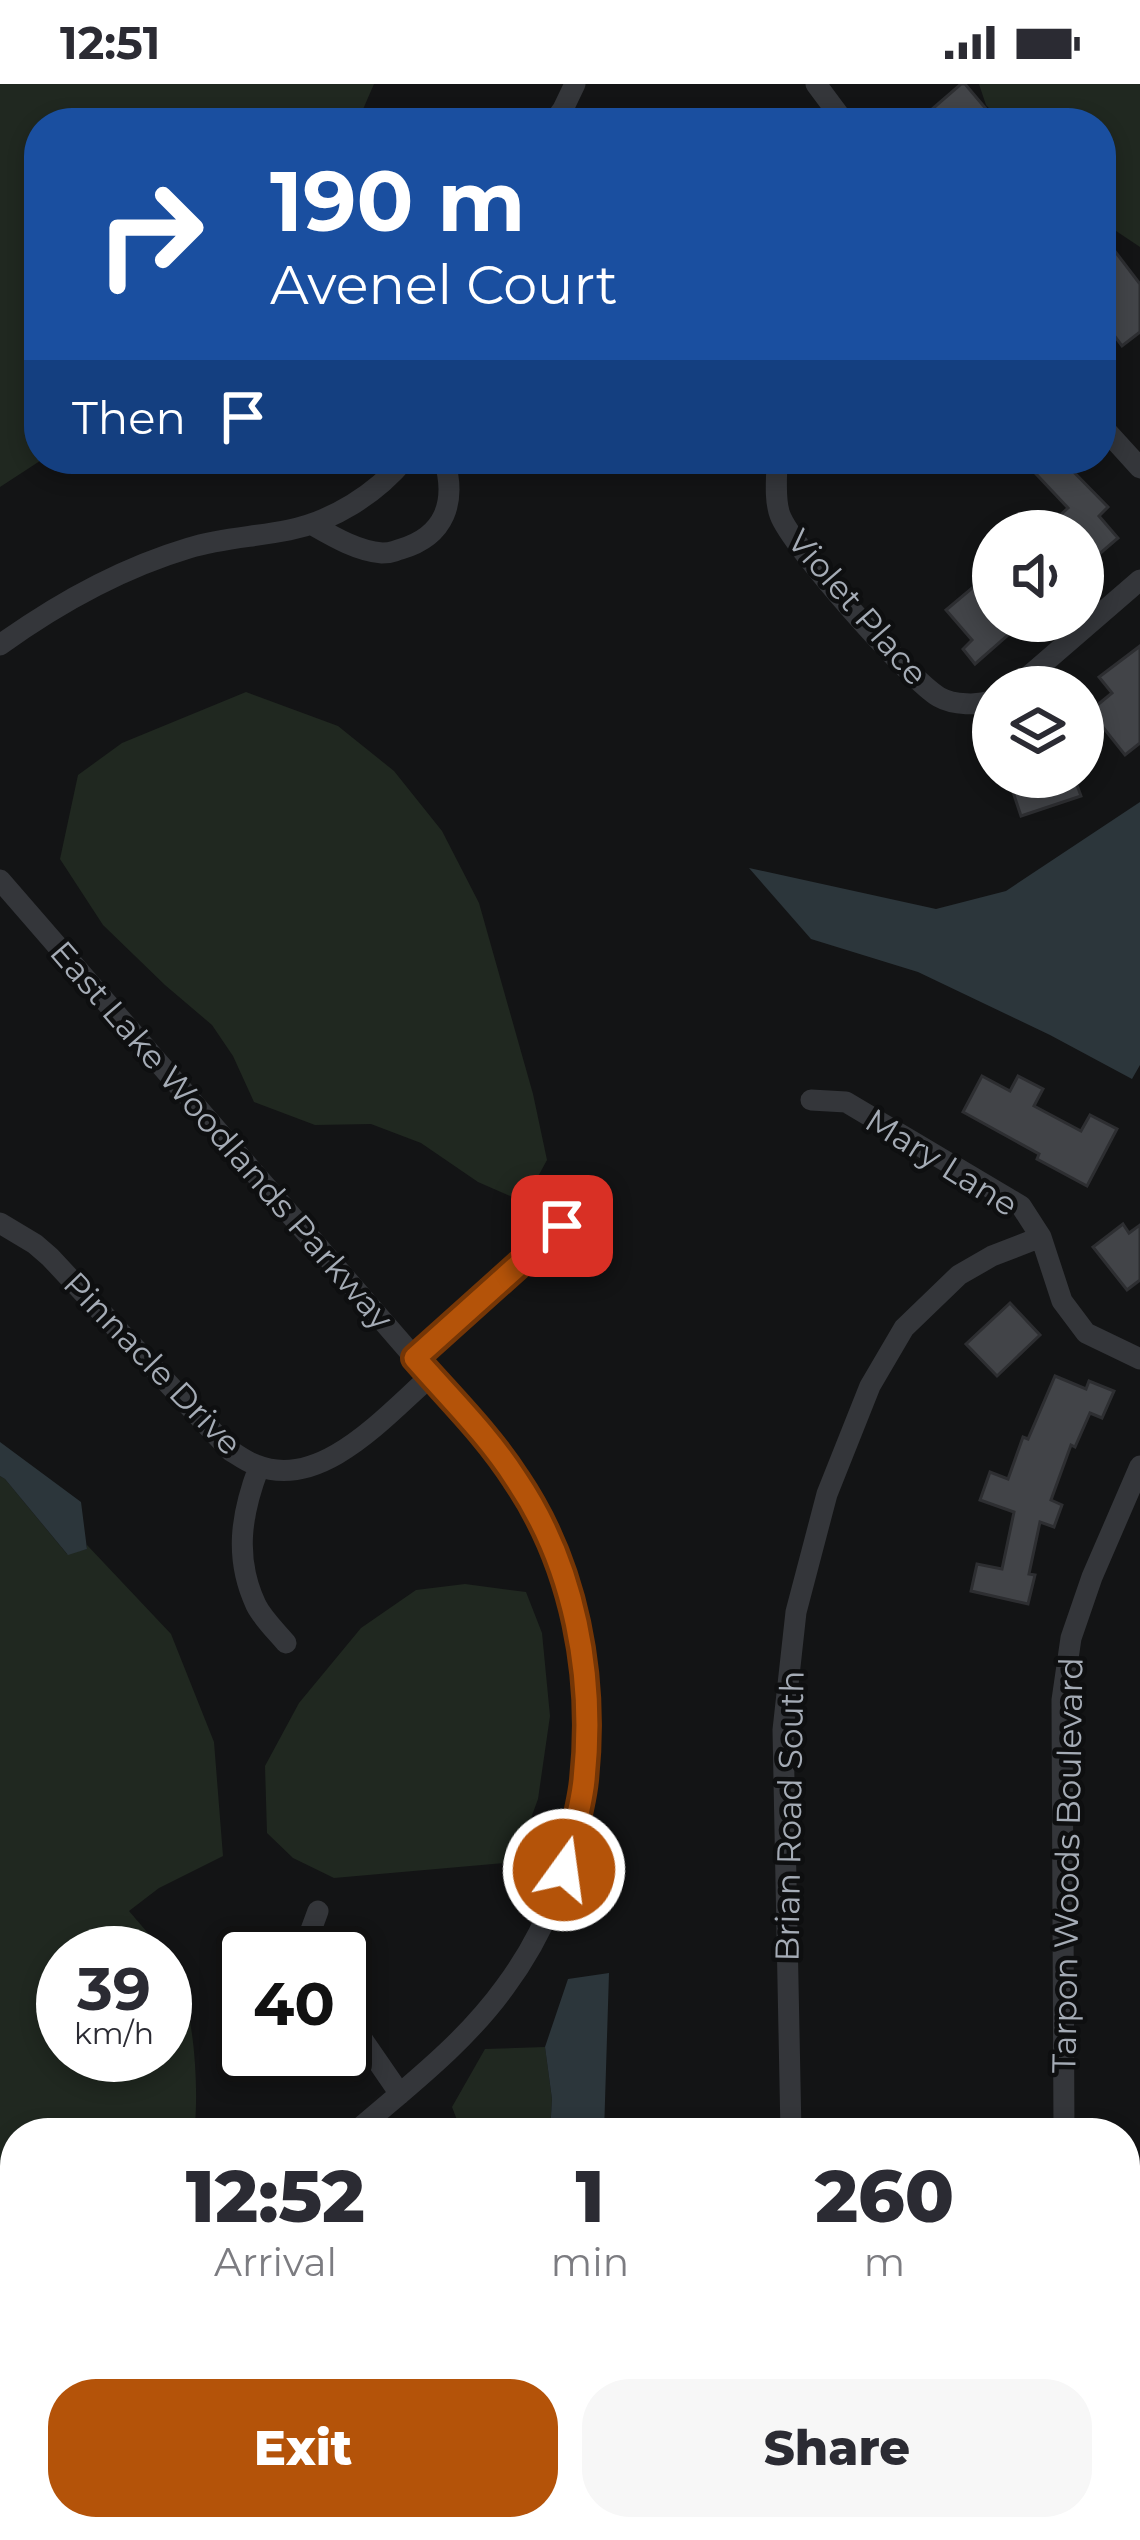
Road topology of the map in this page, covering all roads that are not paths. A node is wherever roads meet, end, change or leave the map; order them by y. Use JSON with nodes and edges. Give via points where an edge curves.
{"nodes":[{"id":1,"x":1116,"y":442,"type":"edge"},
{"id":2,"x":1140,"y":468,"type":"edge"},
{"id":3,"x":392,"y":474,"type":"edge"},
{"id":4,"x":447,"y":474,"type":"edge"},
{"id":5,"x":777,"y":474,"type":"edge"},
{"id":6,"x":311,"y":524,"type":"junction"},
{"id":7,"x":1140,"y":580,"type":"edge"},
{"id":8,"x":0,"y":645,"type":"edge"},
{"id":9,"x":1040,"y":666,"type":"edge"},
{"id":10,"x":972,"y":703,"type":"edge"},
{"id":11,"x":0,"y":880,"type":"edge"},
{"id":12,"x":811,"y":1100,"type":"dead end"},
{"id":13,"x":0,"y":1223,"type":"edge"},
{"id":14,"x":562,"y":1226,"type":"dead end"},
{"id":15,"x":1041,"y":1237,"type":"junction"},
{"id":16,"x":415,"y":1358,"type":"junction"},
{"id":17,"x":1140,"y":1359,"type":"edge"},
{"id":18,"x":431,"y":1376,"type":"junction"},
{"id":19,"x":1140,"y":1466,"type":"edge"},
{"id":20,"x":259,"y":1467,"type":"junction"},
{"id":21,"x":286,"y":1643,"type":"dead end"},
{"id":22,"x":318,"y":1911,"type":"dead end"},
{"id":23,"x":312,"y":1926,"type":"edge"},
{"id":24,"x":372,"y":2053,"type":"edge"},
{"id":25,"x":400,"y":2094,"type":"junction"},
{"id":26,"x":372,"y":2118,"type":"edge"},
{"id":27,"x":790,"y":2118,"type":"edge"},
{"id":28,"x":1064,"y":2118,"type":"edge"}],
"edges":[{"from":1,"to":2,"type":"street"},
{"from":3,"to":6,"type":"street"},
{"from":4,"to":6,"type":"street","via":[[448,505],[418,544],[375,552]]},
{"from":5,"to":10,"type":"street","name":"Violet Place","via":[[778,511],[791,538],[911,675],[943,700]]},
{"from":6,"to":8,"type":"street","via":[[189,548],[131,569]]},
{"from":7,"to":9,"type":"street"},
{"from":11,"to":16,"type":"street","name":"East Lake Woodlands Parkway"},
{"from":12,"to":15,"type":"street","name":"Mary Lane","via":[[846,1102],[998,1190],[1021,1205]]},
{"from":13,"to":20,"type":"street","name":"Pinnacle Drive","via":[[50,1256],[231,1451]]},
{"from":14,"to":16,"type":"street"},
{"from":15,"to":17,"type":"street","name":"Mary Lane","via":[[1062,1301],[1086,1333]]},
{"from":15,"to":27,"type":"street","name":"Brian Road South","via":[[959,1275],[904,1328],[870,1386],[827,1493],[796,1612],[783,1730]]},
{"from":16,"to":18,"type":"street","name":"East Lake Woodlands Parkway"},
{"from":18,"to":20,"type":"street","name":"Pinnacle Drive","via":[[342,1453],[313,1467]]},
{"from":18,"to":25,"type":"street","name":"East Lake Woodlands Parkway","via":[[517,1479],[552,1548],[581,1644],[587,1732],[578,1814],[549,1912],[491,2006]]},
{"from":19,"to":28,"type":"street","name":"Tarpon Woods Boulevard","via":[[1070,1638],[1062,1700]]},
{"from":20,"to":21,"type":"street","via":[[244,1510],[242,1559],[258,1610]]},
{"from":22,"to":23,"type":"street"},
{"from":24,"to":25,"type":"street"},
{"from":25,"to":26,"type":"street","name":"East Lake Woodlands Parkway"}]}
